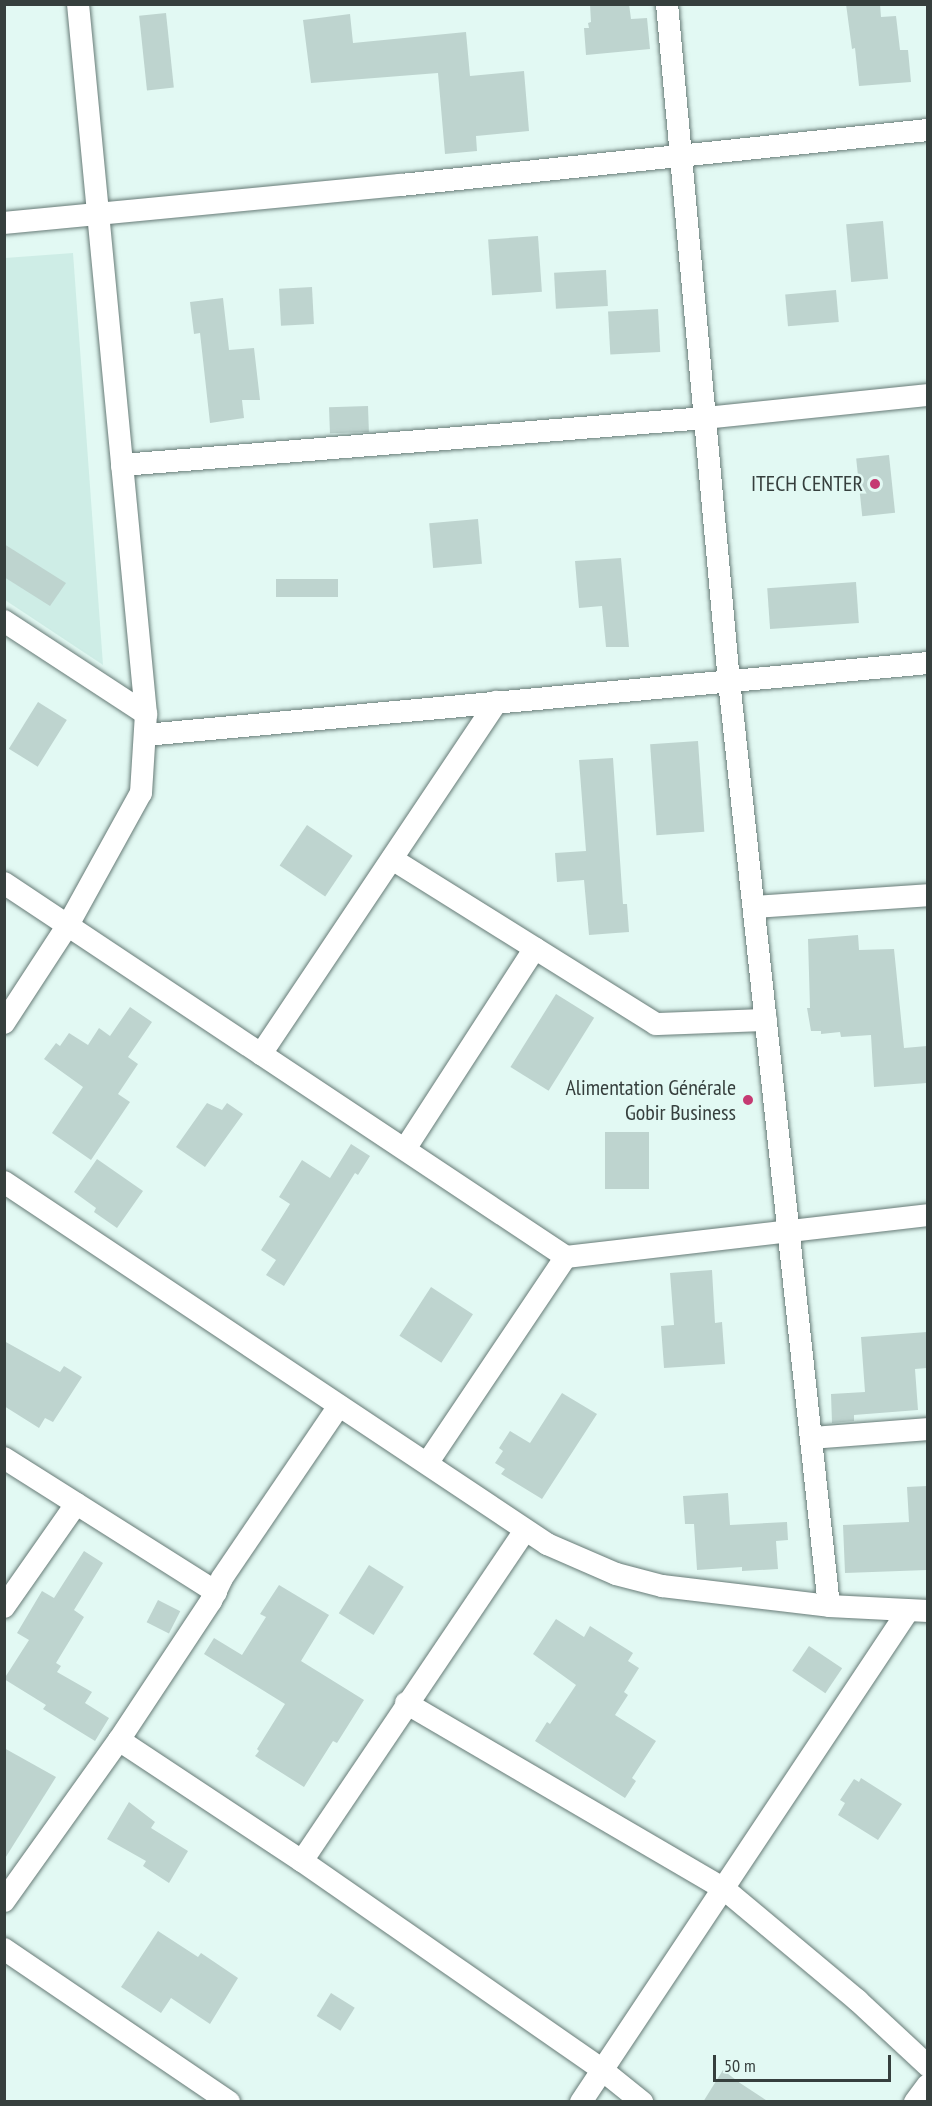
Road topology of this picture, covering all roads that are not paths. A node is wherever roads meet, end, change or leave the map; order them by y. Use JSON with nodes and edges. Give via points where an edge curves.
{"nodes":[{"id":1,"x":78,"y":4,"type":"edge"},
{"id":2,"x":666,"y":4,"type":"edge"},
{"id":3,"x":927,"y":130,"type":"edge"},
{"id":4,"x":680,"y":157,"type":"junction"},
{"id":5,"x":98,"y":215,"type":"junction"},
{"id":6,"x":4,"y":223,"type":"edge"},
{"id":7,"x":927,"y":395,"type":"edge"},
{"id":8,"x":705,"y":418,"type":"junction"},
{"id":9,"x":122,"y":465,"type":"junction"},
{"id":10,"x":4,"y":621,"type":"edge"},
{"id":11,"x":927,"y":663,"type":"edge"},
{"id":12,"x":729,"y":681,"type":"junction"},
{"id":13,"x":497,"y":702,"type":"junction"},
{"id":14,"x":145,"y":724,"type":"junction"},
{"id":15,"x":392,"y":859,"type":"junction"},
{"id":16,"x":4,"y":883,"type":"edge"},
{"id":17,"x":927,"y":895,"type":"edge"},
{"id":18,"x":754,"y":907,"type":"junction"},
{"id":19,"x":68,"y":925,"type":"junction"},
{"id":20,"x":535,"y":948,"type":"junction"},
{"id":21,"x":766,"y":1020,"type":"junction"},
{"id":22,"x":4,"y":1023,"type":"edge"},
{"id":23,"x":261,"y":1054,"type":"junction"},
{"id":24,"x":405,"y":1149,"type":"junction"},
{"id":25,"x":4,"y":1182,"type":"edge"},
{"id":26,"x":927,"y":1215,"type":"edge"},
{"id":27,"x":789,"y":1231,"type":"junction"},
{"id":28,"x":566,"y":1257,"type":"junction"},
{"id":29,"x":339,"y":1406,"type":"junction"},
{"id":30,"x":927,"y":1429,"type":"edge"},
{"id":31,"x":811,"y":1438,"type":"junction"},
{"id":32,"x":4,"y":1458,"type":"edge"},
{"id":33,"x":428,"y":1462,"type":"junction"},
{"id":34,"x":76,"y":1504,"type":"junction"},
{"id":35,"x":525,"y":1531,"type":"junction"},
{"id":36,"x":216,"y":1592,"type":"junction"},
{"id":37,"x":829,"y":1606,"type":"junction"},
{"id":38,"x":4,"y":1607,"type":"edge"},
{"id":39,"x":918,"y":1611,"type":"edge"},
{"id":40,"x":406,"y":1703,"type":"junction"},
{"id":41,"x":119,"y":1740,"type":"junction"},
{"id":42,"x":302,"y":1861,"type":"junction"},
{"id":43,"x":723,"y":1888,"type":"junction"},
{"id":44,"x":4,"y":1901,"type":"edge"},
{"id":45,"x":4,"y":1949,"type":"edge"},
{"id":46,"x":927,"y":2066,"type":"edge"},
{"id":47,"x":601,"y":2069,"type":"junction"},
{"id":48,"x":927,"y":2085,"type":"edge"},
{"id":49,"x":229,"y":2102,"type":"edge"},
{"id":50,"x":581,"y":2102,"type":"edge"},
{"id":51,"x":642,"y":2102,"type":"edge"},
{"id":52,"x":915,"y":2102,"type":"edge"}],
"edges":[{"from":1,"to":5,"type":"street"},
{"from":2,"to":4,"type":"street"},
{"from":3,"to":4,"type":"street"},
{"from":4,"to":5,"type":"street"},
{"from":4,"to":8,"type":"street"},
{"from":5,"to":6,"type":"street"},
{"from":5,"to":9,"type":"street"},
{"from":7,"to":8,"type":"street"},
{"from":8,"to":9,"type":"street"},
{"from":8,"to":12,"type":"street"},
{"from":9,"to":14,"type":"street"},
{"from":10,"to":14,"type":"street"},
{"from":11,"to":12,"type":"street"},
{"from":12,"to":13,"type":"street"},
{"from":12,"to":18,"type":"street"},
{"from":13,"to":14,"type":"street"},
{"from":13,"to":15,"type":"street"},
{"from":14,"to":19,"type":"street","via":[[141,793]]},
{"from":15,"to":20,"type":"street"},
{"from":15,"to":23,"type":"street"},
{"from":16,"to":19,"type":"street"},
{"from":17,"to":18,"type":"street"},
{"from":18,"to":21,"type":"street"},
{"from":19,"to":22,"type":"street"},
{"from":19,"to":23,"type":"street"},
{"from":20,"to":21,"type":"street","via":[[656,1024]]},
{"from":20,"to":24,"type":"street"},
{"from":21,"to":27,"type":"street"},
{"from":23,"to":24,"type":"street"},
{"from":24,"to":28,"type":"street"},
{"from":25,"to":29,"type":"street"},
{"from":26,"to":27,"type":"street"},
{"from":27,"to":28,"type":"street"},
{"from":27,"to":31,"type":"street"},
{"from":28,"to":33,"type":"street"},
{"from":29,"to":33,"type":"street"},
{"from":29,"to":36,"type":"street"},
{"from":30,"to":31,"type":"street"},
{"from":31,"to":37,"type":"street"},
{"from":32,"to":34,"type":"street"},
{"from":33,"to":35,"type":"street"},
{"from":34,"to":36,"type":"street"},
{"from":34,"to":38,"type":"street"},
{"from":35,"to":37,"type":"street","via":[[555,1548],[635,1580]]},
{"from":35,"to":40,"type":"street"},
{"from":36,"to":41,"type":"street"},
{"from":37,"to":39,"type":"street"},
{"from":39,"to":43,"type":"street"},
{"from":40,"to":42,"type":"street"},
{"from":40,"to":43,"type":"street"},
{"from":41,"to":42,"type":"street"},
{"from":41,"to":44,"type":"street"},
{"from":42,"to":47,"type":"street"},
{"from":43,"to":46,"type":"street","via":[[857,2000]]},
{"from":43,"to":47,"type":"street"},
{"from":45,"to":49,"type":"street"},
{"from":47,"to":50,"type":"street"},
{"from":47,"to":51,"type":"street"},
{"from":48,"to":52,"type":"street"}]}
